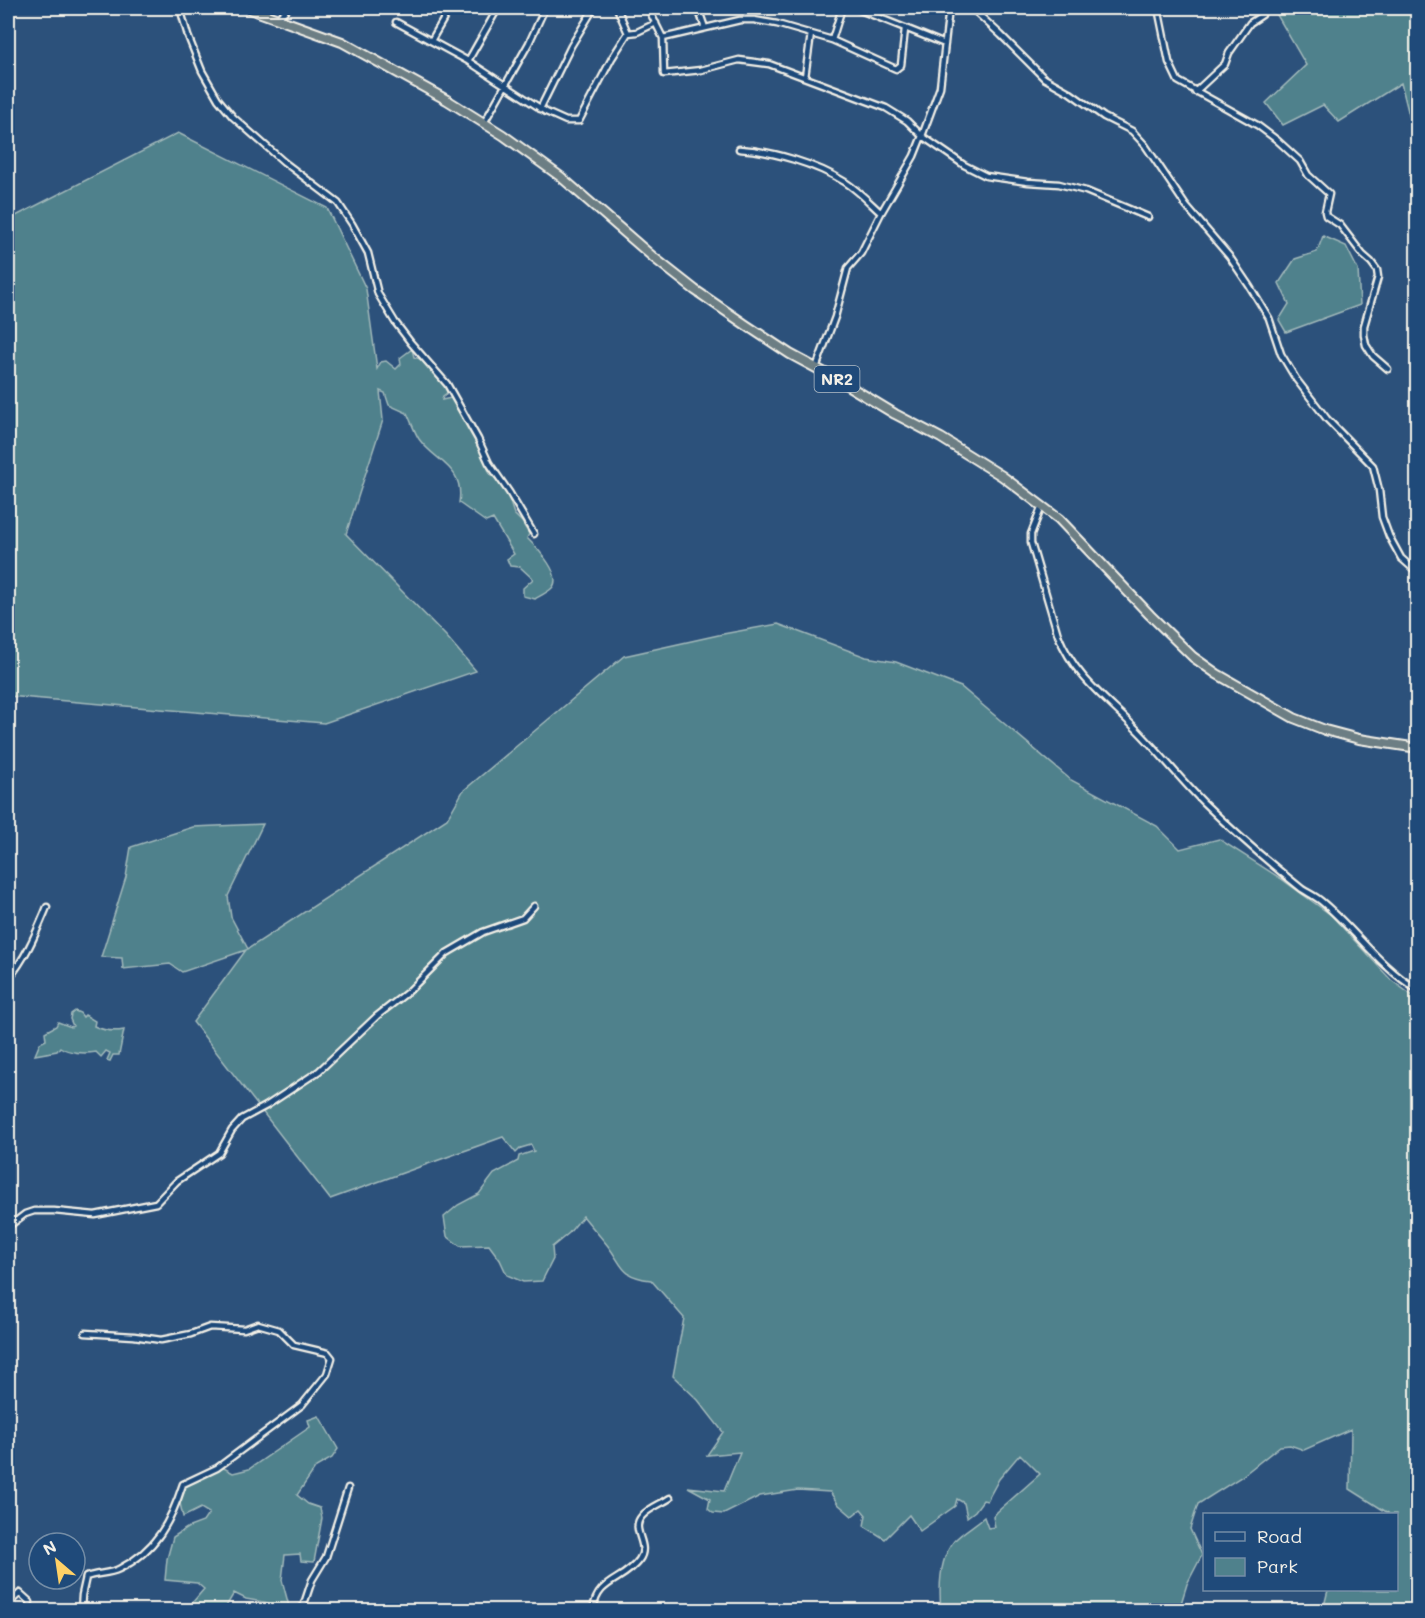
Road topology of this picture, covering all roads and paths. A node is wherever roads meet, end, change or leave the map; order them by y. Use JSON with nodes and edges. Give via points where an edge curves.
{"nodes":[{"id":1,"x":180,"y":8,"type":"edge"},
{"id":2,"x":247,"y":8,"type":"edge"},
{"id":3,"x":288,"y":8,"type":"edge"},
{"id":4,"x":450,"y":8,"type":"edge"},
{"id":5,"x":498,"y":8,"type":"edge"},
{"id":6,"x":545,"y":8,"type":"edge"},
{"id":7,"x":594,"y":8,"type":"edge"},
{"id":8,"x":617,"y":8,"type":"edge"},
{"id":9,"x":648,"y":8,"type":"edge"},
{"id":10,"x":698,"y":8,"type":"edge"},
{"id":11,"x":842,"y":8,"type":"edge"},
{"id":12,"x":855,"y":8,"type":"edge"},
{"id":13,"x":950,"y":8,"type":"edge"},
{"id":14,"x":967,"y":8,"type":"edge"},
{"id":15,"x":1158,"y":8,"type":"edge"},
{"id":16,"x":1263,"y":8,"type":"edge"},
{"id":17,"x":277,"y":19,"type":"junction"},
{"id":18,"x":396,"y":22,"type":"dead end"},
{"id":19,"x":656,"y":23,"type":"junction"},
{"id":20,"x":705,"y":28,"type":"junction"},
{"id":21,"x":905,"y":29,"type":"junction"},
{"id":22,"x":628,"y":33,"type":"junction"},
{"id":23,"x":811,"y":34,"type":"junction"},
{"id":24,"x":663,"y":38,"type":"junction"},
{"id":25,"x":832,"y":40,"type":"junction"},
{"id":26,"x":431,"y":41,"type":"junction"},
{"id":27,"x":945,"y":44,"type":"junction"},
{"id":28,"x":468,"y":61,"type":"junction"},
{"id":29,"x":805,"y":77,"type":"junction"},
{"id":30,"x":505,"y":85,"type":"junction"},
{"id":31,"x":1195,"y":92,"type":"junction"},
{"id":32,"x":540,"y":109,"type":"junction"},
{"id":33,"x":484,"y":123,"type":"junction"},
{"id":34,"x":922,"y":136,"type":"junction"},
{"id":35,"x":739,"y":149,"type":"dead end"},
{"id":36,"x":881,"y":213,"type":"junction"},
{"id":37,"x":1148,"y":217,"type":"dead end"},
{"id":38,"x":816,"y":368,"type":"junction"},
{"id":39,"x":1388,"y":369,"type":"dead end"},
{"id":40,"x":1042,"y":506,"type":"junction"},
{"id":41,"x":534,"y":534,"type":"dead end"},
{"id":42,"x":1418,"y":573,"type":"edge"},
{"id":43,"x":1418,"y":748,"type":"edge"},
{"id":44,"x":534,"y":906,"type":"dead end"},
{"id":45,"x":47,"y":907,"type":"dead end"},
{"id":46,"x":8,"y":979,"type":"edge"},
{"id":47,"x":1418,"y":990,"type":"edge"},
{"id":48,"x":8,"y":1227,"type":"edge"},
{"id":49,"x":85,"y":1333,"type":"dead end"},
{"id":50,"x":348,"y":1488,"type":"dead end"},
{"id":51,"x":670,"y":1498,"type":"dead end"},
{"id":52,"x":30,"y":1602,"type":"dead end"},
{"id":53,"x":8,"y":1604,"type":"edge"},
{"id":54,"x":81,"y":1611,"type":"edge"},
{"id":55,"x":302,"y":1611,"type":"edge"},
{"id":56,"x":593,"y":1611,"type":"edge"}],
"edges":[{"from":1,"to":41,"type":"street","via":[[202,71],[225,108],[284,162],[338,202],[368,254],[378,294],[411,343],[447,384],[489,463]]},
{"from":2,"to":17,"type":"highway","number":"NR2"},
{"from":3,"to":17,"type":"street"},
{"from":4,"to":26,"type":"street"},
{"from":5,"to":28,"type":"street"},
{"from":6,"to":30,"type":"street"},
{"from":7,"to":32,"type":"street"},
{"from":8,"to":22,"type":"street"},
{"from":9,"to":19,"type":"street"},
{"from":10,"to":20,"type":"street"},
{"from":11,"to":25,"type":"street"},
{"from":12,"to":21,"type":"street"},
{"from":13,"to":27,"type":"street"},
{"from":14,"to":42,"type":"street","via":[[1044,78],[1132,131],[1145,145],[1186,206],[1250,287],[1269,318],[1281,354],[1296,379],[1327,419],[1373,466],[1389,536],[1401,558]]},
{"from":15,"to":31,"type":"street","via":[[1169,62],[1178,81]]},
{"from":16,"to":31,"type":"street","via":[[1262,15],[1250,22],[1225,64]]},
{"from":17,"to":33,"type":"highway","number":"NR2","via":[[342,42]]},
{"from":18,"to":26,"type":"street"},
{"from":19,"to":22,"type":"street"},
{"from":19,"to":24,"type":"street"},
{"from":20,"to":23,"type":"street","via":[[754,20]]},
{"from":20,"to":24,"type":"street"},
{"from":21,"to":25,"type":"street","via":[[901,65],[896,69]]},
{"from":21,"to":27,"type":"street"},
{"from":22,"to":32,"type":"street","via":[[579,121],[566,121]]},
{"from":23,"to":25,"type":"street"},
{"from":23,"to":29,"type":"street"},
{"from":24,"to":29,"type":"street","via":[[664,74],[739,60],[769,64]]},
{"from":26,"to":28,"type":"street"},
{"from":27,"to":34,"type":"street","via":[[940,87]]},
{"from":28,"to":30,"type":"street"},
{"from":29,"to":34,"type":"street","via":[[886,108]]},
{"from":30,"to":32,"type":"street"},
{"from":30,"to":33,"type":"street"},
{"from":31,"to":39,"type":"street","via":[[1257,125],[1327,190],[1326,216],[1340,225],[1377,270],[1364,335],[1373,356]]},
{"from":33,"to":38,"type":"highway","number":"NR2","via":[[561,177],[695,290]]},
{"from":34,"to":36,"type":"street"},
{"from":34,"to":37,"type":"street","via":[[986,176],[1068,186]]},
{"from":35,"to":36,"type":"street","via":[[762,150],[825,173],[857,191]]},
{"from":36,"to":38,"type":"street","via":[[861,253],[848,268]]},
{"from":38,"to":40,"type":"highway","number":"NR2","via":[[974,458]]},
{"from":40,"to":43,"type":"highway","number":"NR2","via":[[1073,533],[1157,622],[1217,674],[1294,718],[1325,730],[1359,740]]},
{"from":40,"to":47,"type":"street","via":[[1031,543],[1058,635],[1077,670],[1202,801],[1320,900],[1377,958]]},
{"from":44,"to":48,"type":"street","via":[[517,921],[483,932],[447,953],[319,1071],[242,1119],[219,1153],[177,1181],[156,1203],[95,1215],[34,1211]]},
{"from":45,"to":46,"type":"street","via":[[29,949]]},
{"from":49,"to":54,"type":"street","via":[[161,1340],[210,1327],[244,1329],[258,1324],[279,1330],[294,1345],[328,1353],[332,1358],[327,1374],[302,1405],[217,1468],[183,1484],[171,1518],[145,1552],[120,1568],[86,1577]]},
{"from":50,"to":55,"type":"street","via":[[326,1557],[312,1580]]},
{"from":51,"to":56,"type":"street","via":[[639,1519],[644,1546],[639,1560],[602,1588],[594,1600]]},
{"from":52,"to":53,"type":"street","via":[[20,1593]]}]}
